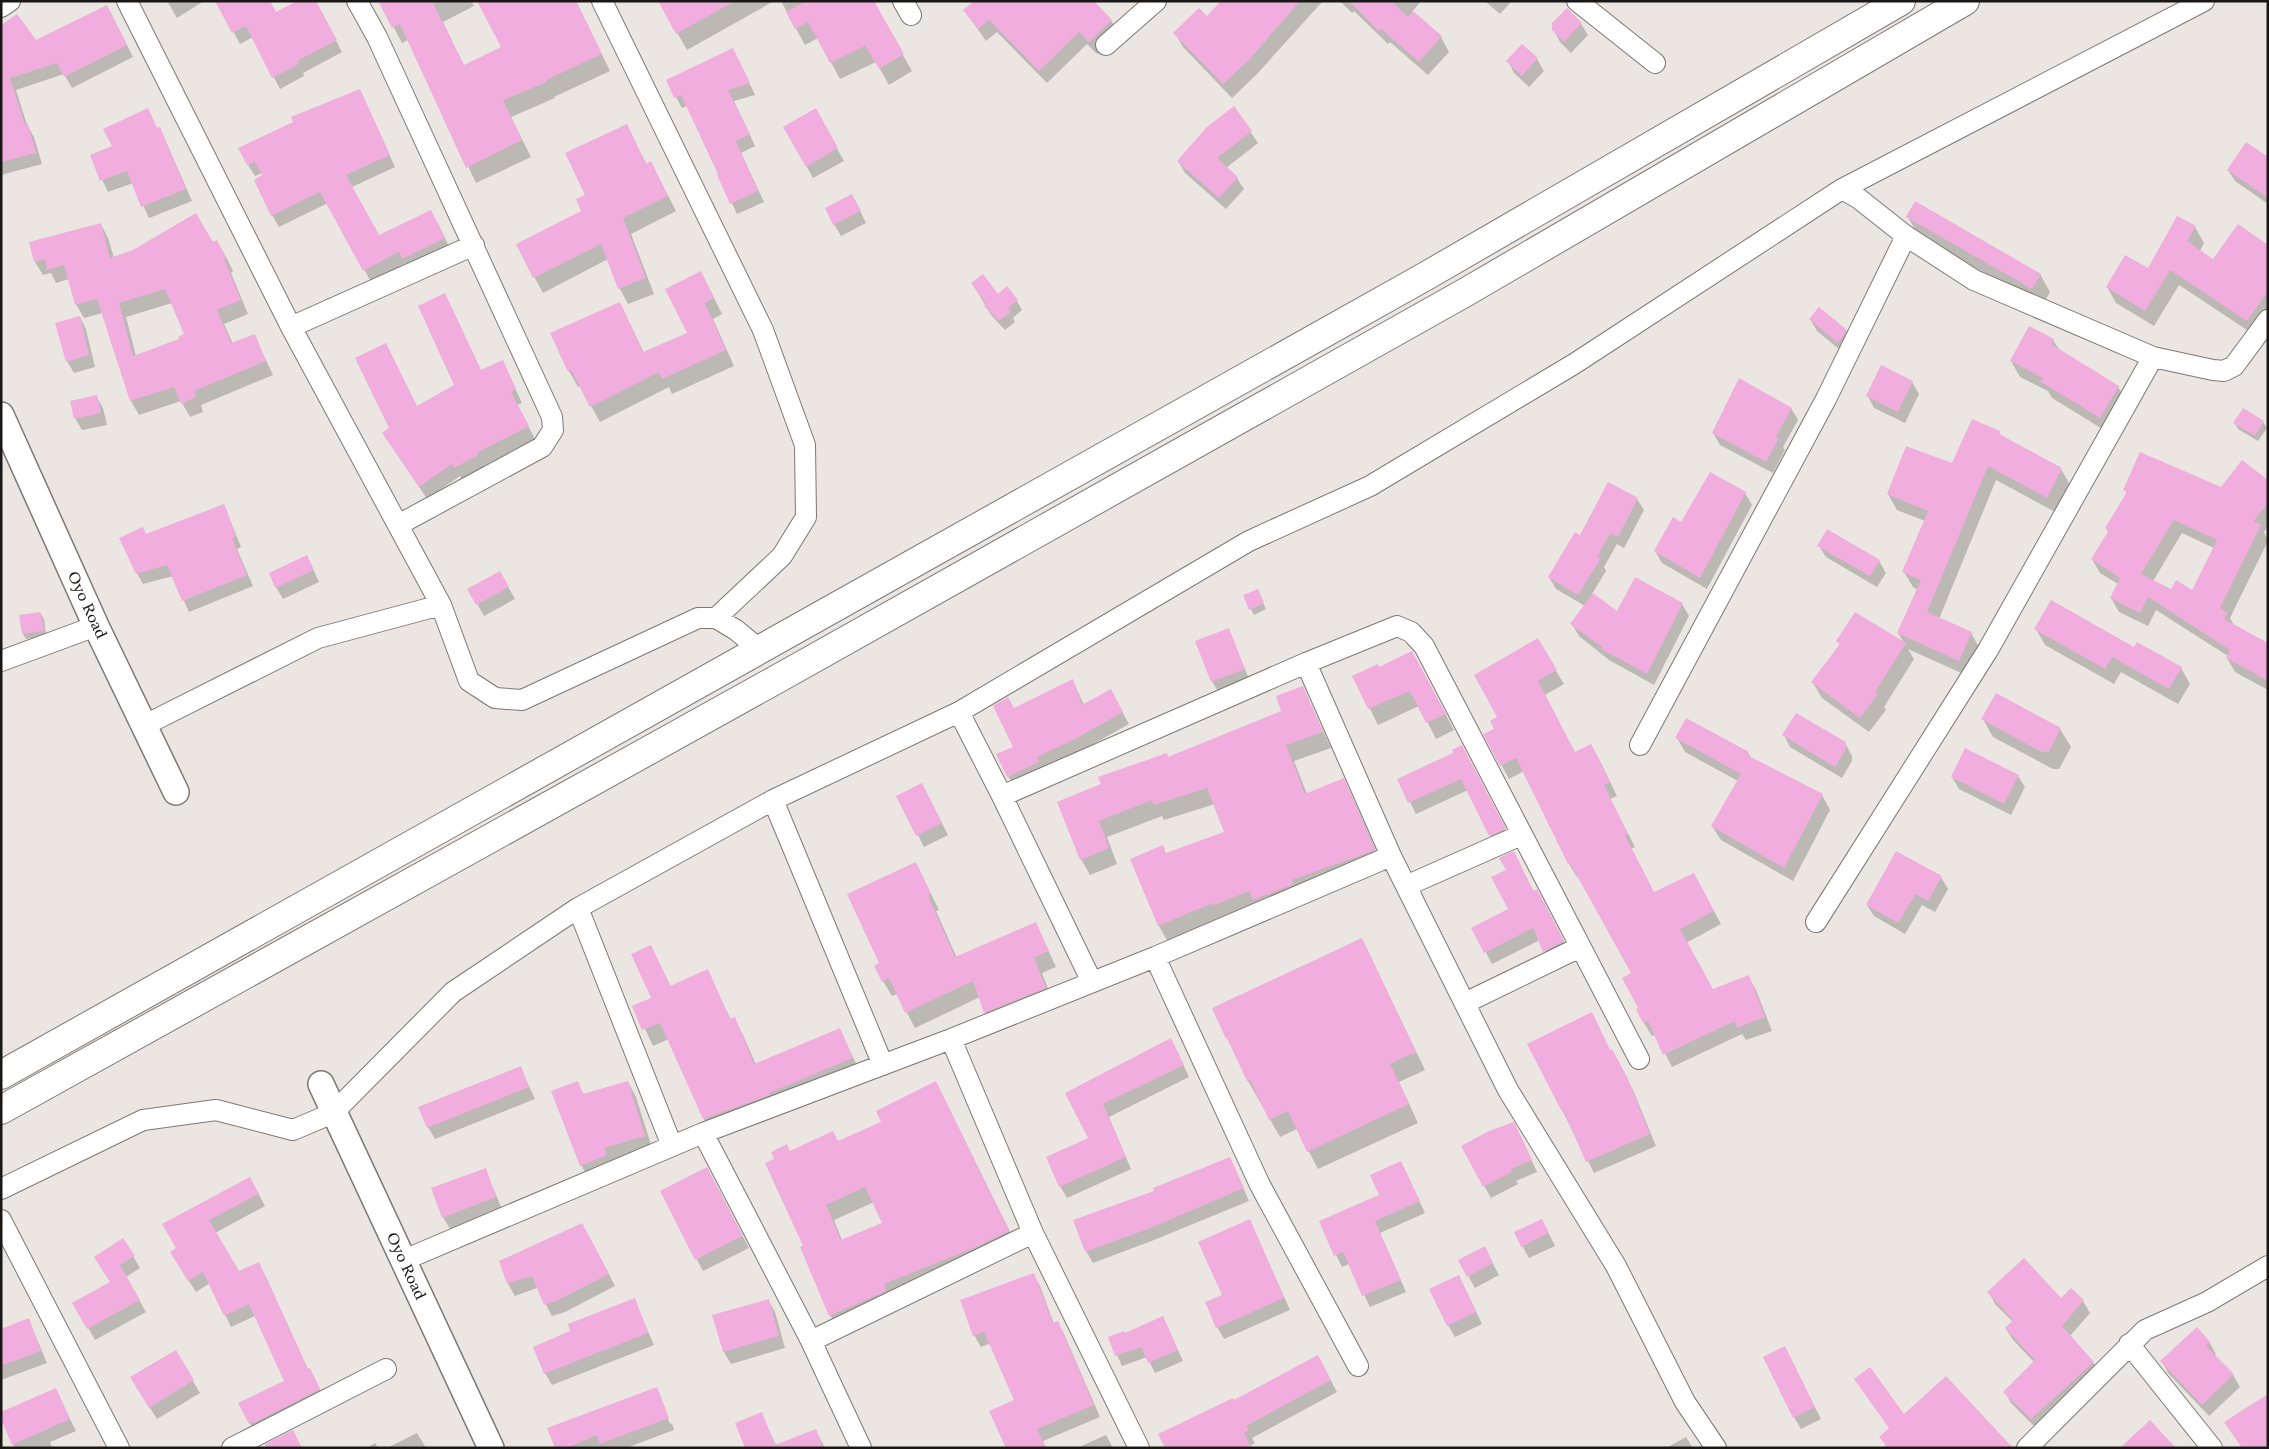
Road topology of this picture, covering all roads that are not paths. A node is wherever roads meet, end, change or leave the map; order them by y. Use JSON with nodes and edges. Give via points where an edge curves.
{"nodes":[{"id":1,"x":10,"y":1,"type":"edge"},
{"id":2,"x":127,"y":1,"type":"edge"},
{"id":3,"x":358,"y":1,"type":"edge"},
{"id":4,"x":602,"y":1,"type":"edge"},
{"id":5,"x":1156,"y":1,"type":"edge"},
{"id":6,"x":1577,"y":1,"type":"edge"},
{"id":7,"x":1901,"y":1,"type":"edge"},
{"id":8,"x":1966,"y":1,"type":"edge"},
{"id":9,"x":2204,"y":1,"type":"edge"},
{"id":10,"x":1,"y":7,"type":"edge"},
{"id":11,"x":1106,"y":45,"type":"dead end"},
{"id":12,"x":1656,"y":63,"type":"dead end"},
{"id":13,"x":1842,"y":189,"type":"junction"},
{"id":14,"x":1906,"y":236,"type":"junction"},
{"id":15,"x":474,"y":245,"type":"junction"},
{"id":16,"x":2268,"y":320,"type":"edge"},
{"id":17,"x":291,"y":327,"type":"junction"},
{"id":18,"x":2153,"y":357,"type":"junction"},
{"id":19,"x":1,"y":415,"type":"edge"},
{"id":20,"x":398,"y":525,"type":"junction"},
{"id":21,"x":441,"y":605,"type":"junction"},
{"id":22,"x":716,"y":618,"type":"junction"},
{"id":23,"x":96,"y":626,"type":"junction"},
{"id":24,"x":759,"y":649,"type":"junction"},
{"id":25,"x":1,"y":661,"type":"edge"},
{"id":26,"x":1306,"y":663,"type":"junction"},
{"id":27,"x":959,"y":712,"type":"junction"},
{"id":28,"x":145,"y":725,"type":"junction"},
{"id":29,"x":1640,"y":745,"type":"dead end"},
{"id":30,"x":176,"y":792,"type":"dead end"},
{"id":31,"x":1002,"y":796,"type":"junction"},
{"id":32,"x":772,"y":800,"type":"junction"},
{"id":33,"x":1521,"y":835,"type":"junction"},
{"id":34,"x":1391,"y":856,"type":"junction"},
{"id":35,"x":1406,"y":886,"type":"junction"},
{"id":36,"x":578,"y":908,"type":"junction"},
{"id":37,"x":1816,"y":922,"type":"dead end"},
{"id":38,"x":1580,"y":947,"type":"junction"},
{"id":39,"x":1156,"y":957,"type":"junction"},
{"id":40,"x":1092,"y":982,"type":"junction"},
{"id":41,"x":1465,"y":1003,"type":"junction"},
{"id":42,"x":950,"y":1039,"type":"junction"},
{"id":43,"x":1639,"y":1059,"type":"dead end"},
{"id":44,"x":883,"y":1065,"type":"junction"},
{"id":45,"x":1,"y":1075,"type":"edge"},
{"id":46,"x":321,"y":1084,"type":"dead end"},
{"id":47,"x":1,"y":1110,"type":"edge"},
{"id":48,"x":333,"y":1112,"type":"junction"},
{"id":49,"x":703,"y":1133,"type":"junction"},
{"id":50,"x":672,"y":1146,"type":"junction"},
{"id":51,"x":1,"y":1189,"type":"edge"},
{"id":52,"x":1,"y":1220,"type":"edge"},
{"id":53,"x":1033,"y":1232,"type":"junction"},
{"id":54,"x":404,"y":1260,"type":"junction"},
{"id":55,"x":2268,"y":1266,"type":"edge"},
{"id":56,"x":811,"y":1341,"type":"junction"},
{"id":57,"x":2129,"y":1344,"type":"junction"},
{"id":58,"x":1358,"y":1366,"type":"dead end"},
{"id":59,"x":386,"y":1369,"type":"dead end"},
{"id":60,"x":119,"y":1448,"type":"edge"},
{"id":61,"x":232,"y":1448,"type":"edge"},
{"id":62,"x":491,"y":1448,"type":"edge"},
{"id":63,"x":861,"y":1448,"type":"edge"},
{"id":64,"x":1139,"y":1448,"type":"edge"},
{"id":65,"x":1716,"y":1448,"type":"edge"},
{"id":66,"x":2027,"y":1448,"type":"edge"},
{"id":67,"x":2212,"y":1448,"type":"edge"}],
"edges":[{"from":1,"to":10,"type":"street"},
{"from":2,"to":17,"type":"street"},
{"from":3,"to":15,"type":"street"},
{"from":4,"to":22,"type":"street","via":[[763,330],[805,445],[806,516],[782,556]]},
{"from":5,"to":11,"type":"street"},
{"from":6,"to":12,"type":"street"},
{"from":7,"to":24,"type":"highway","via":[[1426,276]]},
{"from":8,"to":47,"type":"highway","via":[[1466,292]]},
{"from":9,"to":13,"type":"street"},
{"from":13,"to":14,"type":"street"},
{"from":13,"to":27,"type":"street","via":[[1574,364],[1370,486],[1249,541]]},
{"from":14,"to":18,"type":"street","via":[[1974,280]]},
{"from":14,"to":29,"type":"street","via":[[1826,399]]},
{"from":15,"to":17,"type":"street"},
{"from":15,"to":20,"type":"street","via":[[552,417],[553,430],[542,447]]},
{"from":16,"to":18,"type":"street","via":[[2234,366],[2224,371]]},
{"from":17,"to":20,"type":"street"},
{"from":18,"to":37,"type":"street","via":[[1988,650]]},
{"from":19,"to":23,"type":"street","name":"Oyo Road"},
{"from":20,"to":21,"type":"street"},
{"from":21,"to":22,"type":"street","via":[[469,681],[495,698],[522,700],[698,618]]},
{"from":21,"to":28,"type":"street","via":[[318,638]]},
{"from":22,"to":24,"type":"street"},
{"from":23,"to":25,"type":"street"},
{"from":23,"to":28,"type":"street","name":"Oyo Road"},
{"from":24,"to":45,"type":"highway"},
{"from":26,"to":31,"type":"street"},
{"from":26,"to":33,"type":"street","via":[[1397,626],[1411,632],[1424,646]]},
{"from":26,"to":34,"type":"street"},
{"from":27,"to":31,"type":"street"},
{"from":27,"to":32,"type":"street"},
{"from":28,"to":30,"type":"street","name":"Oyo Road"},
{"from":31,"to":40,"type":"street"},
{"from":32,"to":36,"type":"street"},
{"from":32,"to":44,"type":"street"},
{"from":33,"to":35,"type":"street"},
{"from":33,"to":38,"type":"street"},
{"from":34,"to":35,"type":"street"},
{"from":34,"to":39,"type":"street"},
{"from":35,"to":41,"type":"street"},
{"from":36,"to":48,"type":"street","via":[[454,992]]},
{"from":36,"to":50,"type":"street"},
{"from":38,"to":41,"type":"street"},
{"from":38,"to":43,"type":"street"},
{"from":39,"to":40,"type":"street"},
{"from":39,"to":58,"type":"street","via":[[1260,1185]]},
{"from":40,"to":42,"type":"street"},
{"from":41,"to":65,"type":"street","via":[[1508,1090],[1616,1266],[1686,1402]]},
{"from":42,"to":44,"type":"street"},
{"from":42,"to":53,"type":"street"},
{"from":44,"to":49,"type":"street"},
{"from":46,"to":48,"type":"street","name":"Oyo Road"},
{"from":48,"to":51,"type":"street","via":[[293,1130],[216,1110],[143,1120]]},
{"from":48,"to":54,"type":"street","name":"Oyo Road"},
{"from":49,"to":50,"type":"street"},
{"from":49,"to":56,"type":"street"},
{"from":50,"to":54,"type":"street"},
{"from":52,"to":60,"type":"street"},
{"from":53,"to":56,"type":"street"},
{"from":53,"to":64,"type":"street"},
{"from":54,"to":62,"type":"street","name":"Oyo Road"},
{"from":55,"to":57,"type":"street","via":[[2207,1302],[2145,1330]]},
{"from":56,"to":63,"type":"street"},
{"from":57,"to":66,"type":"street"},
{"from":57,"to":67,"type":"street"},
{"from":59,"to":61,"type":"street"}]}
